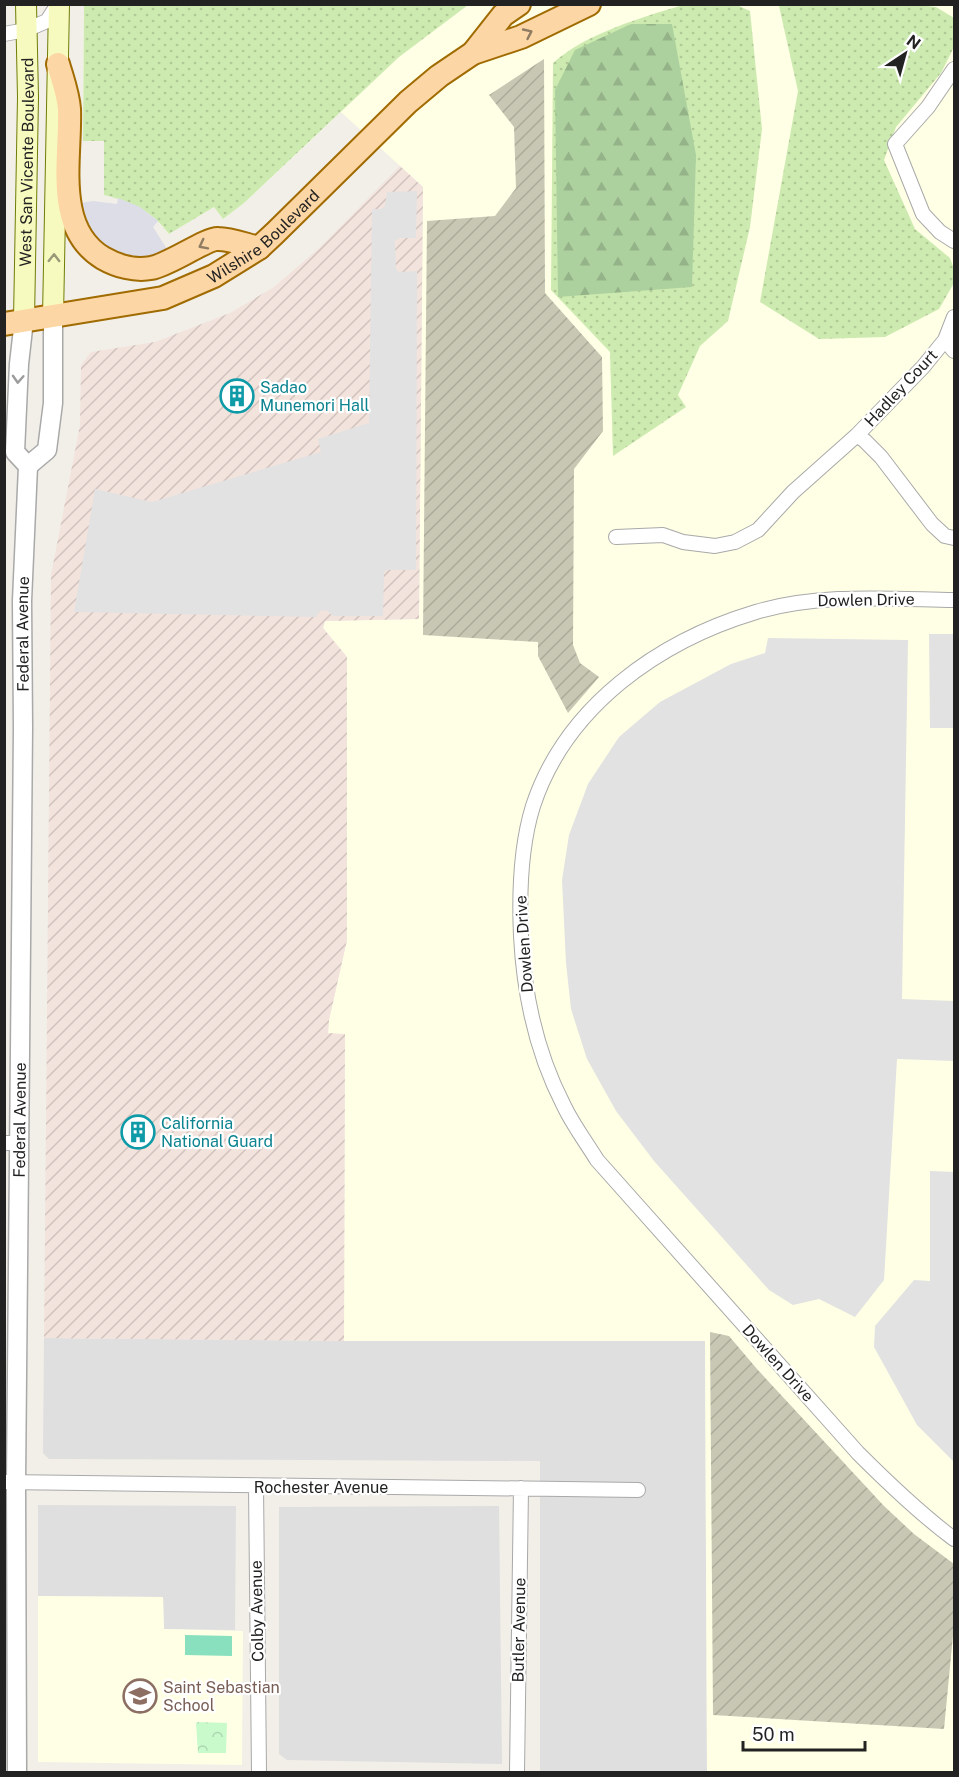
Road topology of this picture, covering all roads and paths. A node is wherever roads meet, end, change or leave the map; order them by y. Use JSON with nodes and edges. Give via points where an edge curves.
{"nodes":[{"id":1,"x":27,"y":4,"type":"edge"},
{"id":2,"x":58,"y":4,"type":"edge"},
{"id":3,"x":519,"y":4,"type":"edge"},
{"id":4,"x":589,"y":4,"type":"edge"},
{"id":5,"x":26,"y":30,"type":"junction"},
{"id":6,"x":4,"y":34,"type":"edge"},
{"id":7,"x":473,"y":53,"type":"junction"},
{"id":8,"x":58,"y":64,"type":"junction"},
{"id":9,"x":954,"y":69,"type":"edge"},
{"id":10,"x":954,"y":241,"type":"edge"},
{"id":11,"x":258,"y":248,"type":"junction"},
{"id":12,"x":53,"y":317,"type":"junction"},
{"id":13,"x":954,"y":317,"type":"edge"},
{"id":14,"x":14,"y":322,"type":"edge"},
{"id":15,"x":945,"y":340,"type":"junction"},
{"id":16,"x":954,"y":351,"type":"edge"},
{"id":17,"x":857,"y":435,"type":"junction"},
{"id":18,"x":28,"y":466,"type":"junction"},
{"id":19,"x":616,"y":537,"type":"dead end"},
{"id":20,"x":954,"y":538,"type":"edge"},
{"id":21,"x":954,"y":600,"type":"edge"},
{"id":22,"x":12,"y":1143,"type":"edge"},
{"id":23,"x":10,"y":1482,"type":"edge"},
{"id":24,"x":256,"y":1486,"type":"junction"},
{"id":25,"x":521,"y":1488,"type":"junction"},
{"id":26,"x":638,"y":1490,"type":"dead end"},
{"id":27,"x":954,"y":1539,"type":"edge"},
{"id":28,"x":17,"y":1773,"type":"edge"},
{"id":29,"x":259,"y":1773,"type":"edge"},
{"id":30,"x":517,"y":1773,"type":"edge"}],
"edges":[{"from":1,"to":5,"type":"main road","name":"West San Vicente Boulevard"},
{"from":2,"to":5,"type":"street","via":[[47,21]]},
{"from":2,"to":8,"type":"main road","name":"West San Vicente Boulevard"},
{"from":3,"to":7,"type":"main road","name":"Wilshire Boulevard","via":[[503,15]]},
{"from":7,"to":4,"type":"main road","name":"Wilshire Boulevard","one_way":true,"via":[[521,37]]},
{"from":5,"to":6,"type":"street"},
{"from":5,"to":14,"type":"main road","name":"West San Vicente Boulevard","via":[[28,97]]},
{"from":7,"to":11,"type":"main road","name":"Wilshire Boulevard","via":[[408,102]]},
{"from":11,"to":8,"type":"main road","one_way":true,"via":[[216,238],[160,265],[135,269],[97,254],[83,239],[68,202],[69,106]]},
{"from":12,"to":8,"type":"main road","name":"West San Vicente Boulevard","one_way":true},
{"from":9,"to":10,"type":"street","via":[[928,107],[895,144],[923,214]]},
{"from":11,"to":12,"type":"main road","name":"Wilshire Boulevard","via":[[214,276],[164,298]]},
{"from":12,"to":14,"type":"main road","name":"Wilshire Boulevard"},
{"from":12,"to":18,"type":"street","via":[[47,450]]},
{"from":13,"to":15,"type":"street","name":"Hadley Court"},
{"from":14,"to":18,"type":"street","name":"Federal Avenue","one_way":true,"via":[[19,364],[15,452]]},
{"from":15,"to":16,"type":"street"},
{"from":15,"to":17,"type":"street","name":"Hadley Court"},
{"from":17,"to":19,"type":"street","name":"Hadley Court","via":[[799,486],[758,530],[735,542],[715,546],[663,535]]},
{"from":17,"to":20,"type":"street","via":[[881,457],[932,524],[945,536]]},
{"from":18,"to":22,"type":"street","name":"Federal Avenue"},
{"from":21,"to":27,"type":"street","name":"Dowlen Drive","via":[[800,602],[709,629],[631,674],[596,703],[547,770],[525,840],[519,909],[527,998],[544,1058],[564,1107],[597,1160],[858,1453],[928,1520]]},
{"from":22,"to":23,"type":"street","name":"Federal Avenue"},
{"from":23,"to":24,"type":"street","name":"Rochester Avenue"},
{"from":23,"to":28,"type":"street","name":"Federal Avenue"},
{"from":24,"to":25,"type":"street","name":"Rochester Avenue"},
{"from":24,"to":29,"type":"street","name":"Colby Avenue"},
{"from":25,"to":26,"type":"street","name":"Rochester Avenue"},
{"from":25,"to":30,"type":"street","name":"Butler Avenue"}]}
